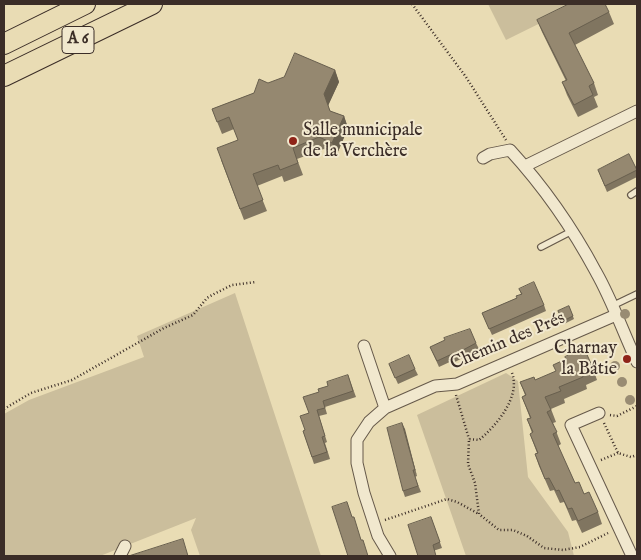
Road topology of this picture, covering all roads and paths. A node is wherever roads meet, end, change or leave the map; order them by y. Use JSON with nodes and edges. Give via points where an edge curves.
{"nodes":[{"id":1,"x":85,"y":4,"type":"edge"},
{"id":2,"x":152,"y":4,"type":"edge"},
{"id":3,"x":412,"y":4,"type":"edge"},
{"id":4,"x":4,"y":44,"type":"edge"},
{"id":5,"x":4,"y":76,"type":"edge"},
{"id":6,"x":637,"y":111,"type":"edge"},
{"id":7,"x":510,"y":150,"type":"junction"},
{"id":8,"x":483,"y":158,"type":"dead end"},
{"id":9,"x":525,"y":166,"type":"junction"},
{"id":10,"x":637,"y":191,"type":"edge"},
{"id":11,"x":631,"y":195,"type":"dead end"},
{"id":12,"x":572,"y":231,"type":"junction"},
{"id":13,"x":541,"y":247,"type":"dead end"},
{"id":14,"x":256,"y":282,"type":"dead end"},
{"id":15,"x":637,"y":294,"type":"edge"},
{"id":16,"x":614,"y":310,"type":"junction"},
{"id":17,"x":364,"y":346,"type":"dead end"},
{"id":18,"x":508,"y":362,"type":"junction"},
{"id":19,"x":637,"y":362,"type":"edge"},
{"id":20,"x":453,"y":384,"type":"junction"},
{"id":21,"x":637,"y":406,"type":"edge"},
{"id":22,"x":385,"y":408,"type":"junction"},
{"id":23,"x":4,"y":409,"type":"edge"},
{"id":24,"x":599,"y":413,"type":"junction"},
{"id":25,"x":470,"y":439,"type":"junction"},
{"id":26,"x":618,"y":453,"type":"junction"},
{"id":27,"x":637,"y":455,"type":"edge"},
{"id":28,"x":589,"y":465,"type":"junction"},
{"id":29,"x":479,"y":514,"type":"junction"},
{"id":30,"x":374,"y":524,"type":"junction"},
{"id":31,"x":618,"y":527,"type":"junction"},
{"id":32,"x":390,"y":556,"type":"edge"},
{"id":33,"x":632,"y":556,"type":"edge"}],
"edges":[{"from":1,"to":4,"type":"highway","number":"A 6"},
{"from":2,"to":5,"type":"highway","number":"A 6"},
{"from":3,"to":7,"type":"path","via":[[466,77]]},
{"from":6,"to":9,"type":"street"},
{"from":7,"to":8,"type":"street"},
{"from":7,"to":9,"type":"street"},
{"from":9,"to":12,"type":"street"},
{"from":10,"to":11,"type":"lane"},
{"from":12,"to":13,"type":"lane"},
{"from":12,"to":16,"type":"street","via":[[597,272]]},
{"from":14,"to":23,"type":"path","via":[[232,286],[214,294],[193,314],[72,380],[31,392]]},
{"from":15,"to":16,"type":"lane"},
{"from":16,"to":18,"type":"street","name":"Chemin des Prés"},
{"from":16,"to":19,"type":"street"},
{"from":17,"to":22,"type":"street"},
{"from":18,"to":20,"type":"street","name":"Chemin des Prés"},
{"from":18,"to":25,"type":"path","via":[[514,378],[513,396],[492,429],[479,440]]},
{"from":20,"to":22,"type":"street","name":"Chemin des Prés","via":[[435,386]]},
{"from":20,"to":25,"type":"path"},
{"from":21,"to":24,"type":"path","via":[[617,416]]},
{"from":22,"to":30,"type":"street","name":"Chemin des Prés","via":[[369,422],[357,440],[357,463]]},
{"from":24,"to":26,"type":"path"},
{"from":24,"to":28,"type":"street","via":[[571,425]]},
{"from":25,"to":29,"type":"path","via":[[468,464],[475,483]]},
{"from":26,"to":27,"type":"path"},
{"from":26,"to":28,"type":"path"},
{"from":28,"to":31,"type":"street"},
{"from":29,"to":30,"type":"path","via":[[447,499]]},
{"from":29,"to":31,"type":"path","via":[[499,530],[513,530],[544,548],[563,550],[580,547]]},
{"from":30,"to":32,"type":"street","name":"Chemin des Prés"},
{"from":31,"to":33,"type":"street"}]}
